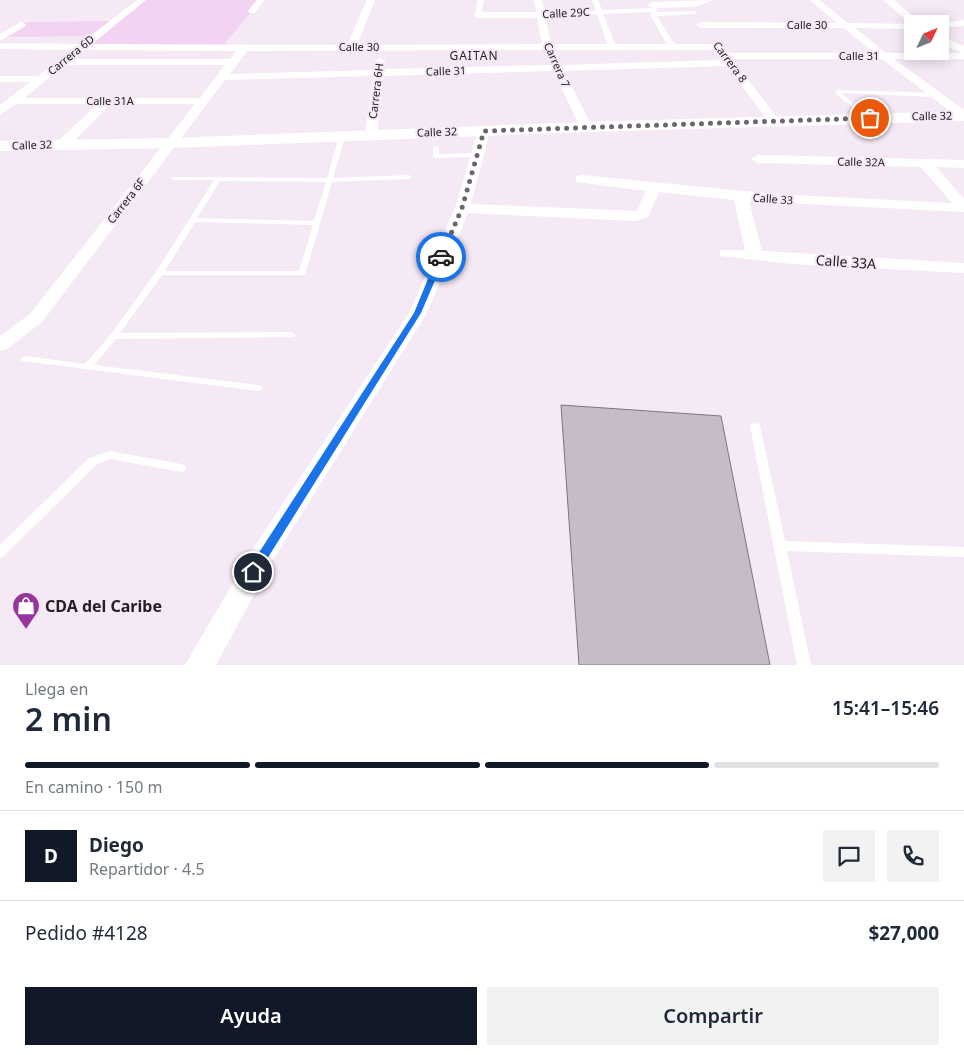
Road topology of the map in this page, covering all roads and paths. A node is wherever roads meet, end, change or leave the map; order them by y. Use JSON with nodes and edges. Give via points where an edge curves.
{"nodes":[{"id":1,"x":142,"y":0,"type":"edge"},
{"id":2,"x":261,"y":0,"type":"edge"},
{"id":3,"x":371,"y":0,"type":"edge"},
{"id":4,"x":480,"y":0,"type":"edge"},
{"id":5,"x":538,"y":0,"type":"edge"},
{"id":6,"x":595,"y":0,"type":"edge"},
{"id":7,"x":709,"y":0,"type":"edge"},
{"id":8,"x":814,"y":0,"type":"edge"},
{"id":9,"x":888,"y":0,"type":"edge"},
{"id":10,"x":693,"y":5,"type":"edge"},
{"id":11,"x":653,"y":7,"type":"edge"},
{"id":12,"x":252,"y":11,"type":"dead end"},
{"id":13,"x":598,"y":12,"type":"junction"},
{"id":14,"x":478,"y":15,"type":"joint"},
{"id":15,"x":907,"y":15,"type":"edge"},
{"id":16,"x":541,"y":16,"type":"junction"},
{"id":17,"x":964,"y":23,"type":"edge"},
{"id":18,"x":701,"y":24,"type":"junction"},
{"id":19,"x":949,"y":24,"type":"edge"},
{"id":20,"x":20,"y":25,"type":"dead end"},
{"id":21,"x":847,"y":26,"type":"junction"},
{"id":22,"x":904,"y":26,"type":"edge"},
{"id":23,"x":95,"y":36,"type":"joint"},
{"id":24,"x":0,"y":38,"type":"edge"},
{"id":25,"x":949,"y":43,"type":"edge"},
{"id":26,"x":0,"y":46,"type":"edge"},
{"id":27,"x":81,"y":46,"type":"junction"},
{"id":28,"x":612,"y":46,"type":"junction"},
{"id":29,"x":351,"y":47,"type":"junction"},
{"id":30,"x":382,"y":47,"type":"junction"},
{"id":31,"x":547,"y":47,"type":"junction"},
{"id":32,"x":672,"y":47,"type":"junction"},
{"id":33,"x":718,"y":47,"type":"junction"},
{"id":34,"x":244,"y":48,"type":"junction"},
{"id":35,"x":963,"y":50,"type":"edge"},
{"id":36,"x":884,"y":56,"type":"junction"},
{"id":37,"x":727,"y":60,"type":"junction"},
{"id":38,"x":62,"y":62,"type":"junction"},
{"id":39,"x":234,"y":62,"type":"junction"},
{"id":40,"x":558,"y":68,"type":"junction"},
{"id":41,"x":379,"y":74,"type":"junction"},
{"id":42,"x":222,"y":77,"type":"junction"},
{"id":43,"x":0,"y":79,"type":"edge"},
{"id":44,"x":42,"y":79,"type":"junction"},
{"id":45,"x":934,"y":94,"type":"junction"},
{"id":46,"x":14,"y":100,"type":"junction"},
{"id":47,"x":205,"y":100,"type":"junction"},
{"id":48,"x":108,"y":102,"type":"junction"},
{"id":49,"x":0,"y":111,"type":"edge"},
{"id":50,"x":964,"y":116,"type":"edge"},
{"id":51,"x":870,"y":118,"type":"junction"},
{"id":52,"x":775,"y":122,"type":"junction"},
{"id":53,"x":586,"y":127,"type":"junction"},
{"id":54,"x":484,"y":131,"type":"junction"},
{"id":55,"x":371,"y":135,"type":"junction"},
{"id":56,"x":342,"y":136,"type":"junction"},
{"id":57,"x":436,"y":141,"type":"junction"},
{"id":58,"x":171,"y":143,"type":"junction"},
{"id":59,"x":64,"y":144,"type":"junction"},
{"id":60,"x":0,"y":146,"type":"edge"},
{"id":61,"x":478,"y":155,"type":"junction"},
{"id":62,"x":758,"y":159,"type":"dead end"},
{"id":63,"x":925,"y":163,"type":"junction"},
{"id":64,"x":964,"y":164,"type":"edge"},
{"id":65,"x":409,"y":176,"type":"dead end"},
{"id":66,"x":174,"y":178,"type":"dead end"},
{"id":67,"x":218,"y":179,"type":"junction"},
{"id":68,"x":582,"y":179,"type":"dead end"},
{"id":69,"x":328,"y":180,"type":"junction"},
{"id":70,"x":654,"y":188,"type":"junction"},
{"id":71,"x":741,"y":197,"type":"junction"},
{"id":72,"x":462,"y":208,"type":"junction"},
{"id":73,"x":964,"y":208,"type":"edge"},
{"id":74,"x":192,"y":220,"type":"junction"},
{"id":75,"x":316,"y":223,"type":"junction"},
{"id":76,"x":728,"y":253,"type":"dead end"},
{"id":77,"x":755,"y":256,"type":"junction"},
{"id":78,"x":964,"y":268,"type":"edge"},
{"id":79,"x":160,"y":273,"type":"junction"},
{"id":80,"x":291,"y":335,"type":"dead end"},
{"id":81,"x":114,"y":336,"type":"junction"},
{"id":82,"x":0,"y":345,"type":"edge"},
{"id":83,"x":25,"y":359,"type":"dead end"},
{"id":84,"x":88,"y":366,"type":"junction"},
{"id":85,"x":258,"y":388,"type":"dead end"},
{"id":86,"x":755,"y":426,"type":"dead end"},
{"id":87,"x":181,"y":468,"type":"dead end"},
{"id":88,"x":780,"y":546,"type":"junction"},
{"id":89,"x":964,"y":552,"type":"edge"},
{"id":90,"x":0,"y":553,"type":"edge"},
{"id":91,"x":200,"y":665,"type":"edge"},
{"id":92,"x":804,"y":665,"type":"edge"}],
"edges":[{"from":1,"to":23,"type":"street","name":"Carrera 6D"},
{"from":2,"to":12,"type":"street"},
{"from":3,"to":29,"type":"street"},
{"from":4,"to":14,"type":"street"},
{"from":5,"to":16,"type":"street","name":"Carrera 7"},
{"from":6,"to":13,"type":"street"},
{"from":7,"to":10,"type":"street"},
{"from":8,"to":21,"type":"street"},
{"from":9,"to":15,"type":"street"},
{"from":10,"to":11,"type":"street"},
{"from":10,"to":18,"type":"street","name":"Carrera 8"},
{"from":11,"to":13,"type":"street","name":"Calle 29C"},
{"from":11,"to":32,"type":"street"},
{"from":13,"to":16,"type":"street","name":"Calle 29C"},
{"from":13,"to":28,"type":"street"},
{"from":14,"to":16,"type":"street","name":"Calle 29C"},
{"from":16,"to":31,"type":"street","name":"Carrera 7"},
{"from":17,"to":19,"type":"street"},
{"from":18,"to":21,"type":"street","name":"Calle 30"},
{"from":18,"to":33,"type":"street","name":"Carrera 8"},
{"from":20,"to":24,"type":"street"},
{"from":21,"to":22,"type":"street","name":"Calle 30"},
{"from":21,"to":36,"type":"street"},
{"from":23,"to":27,"type":"street","name":"Carrera 6D"},
{"from":25,"to":35,"type":"street"},
{"from":26,"to":27,"type":"street","name":"Calle 30"},
{"from":27,"to":34,"type":"street","name":"Calle 30"},
{"from":27,"to":38,"type":"street","name":"Carrera 6D"},
{"from":28,"to":31,"type":"street","name":"Calle 30"},
{"from":28,"to":32,"type":"street","name":"Calle 30"},
{"from":29,"to":30,"type":"street","name":"Calle 30"},
{"from":29,"to":34,"type":"street","name":"Calle 30"},
{"from":30,"to":31,"type":"street","name":"Calle 30"},
{"from":30,"to":41,"type":"street","name":"Carrera 6H"},
{"from":31,"to":40,"type":"street","name":"Carrera 7"},
{"from":32,"to":33,"type":"street","name":"Calle 30"},
{"from":33,"to":37,"type":"street","name":"Carrera 8"},
{"from":34,"to":39,"type":"street","name":"Carrera 6F"},
{"from":35,"to":36,"type":"street","name":"Calle 31"},
{"from":36,"to":37,"type":"street","name":"Calle 31"},
{"from":36,"to":45,"type":"street"},
{"from":37,"to":40,"type":"street","name":"Calle 31"},
{"from":37,"to":52,"type":"street","name":"Carrera 8"},
{"from":38,"to":39,"type":"street"},
{"from":38,"to":44,"type":"street","name":"Carrera 6D"},
{"from":39,"to":42,"type":"street","name":"Carrera 6F"},
{"from":40,"to":41,"type":"street","name":"Calle 31"},
{"from":40,"to":53,"type":"street","name":"Carrera 7"},
{"from":41,"to":42,"type":"street","name":"Calle 31"},
{"from":41,"to":55,"type":"street","name":"Carrera 6H"},
{"from":42,"to":47,"type":"street","name":"Carrera 6F"},
{"from":43,"to":44,"type":"street"},
{"from":44,"to":46,"type":"street","name":"Carrera 6D"},
{"from":45,"to":50,"type":"street"},
{"from":45,"to":51,"type":"lane","via":[[840,91],[838,94]]},
{"from":46,"to":48,"type":"street","name":"Calle 31A"},
{"from":46,"to":49,"type":"street","name":"Carrera 6D"},
{"from":47,"to":48,"type":"street","name":"Calle 31A"},
{"from":47,"to":58,"type":"street","name":"Carrera 6F"},
{"from":48,"to":59,"type":"street"},
{"from":50,"to":51,"type":"main road","name":"Calle 32"},
{"from":51,"to":52,"type":"main road","name":"Calle 32"},
{"from":52,"to":53,"type":"main road","name":"Calle 32"},
{"from":53,"to":54,"type":"main road","name":"Calle 32"},
{"from":54,"to":57,"type":"main road","name":"Calle 32"},
{"from":54,"to":61,"type":"street"},
{"from":55,"to":56,"type":"main road","name":"Calle 32"},
{"from":55,"to":57,"type":"main road","name":"Calle 32"},
{"from":56,"to":58,"type":"main road","name":"Calle 32"},
{"from":56,"to":69,"type":"lane"},
{"from":57,"to":61,"type":"lane","via":[[436,156]]},
{"from":58,"to":59,"type":"main road","name":"Calle 32"},
{"from":58,"to":82,"type":"street","name":"Carrera 6F","via":[[36,318]]},
{"from":59,"to":60,"type":"main road","name":"Calle 32"},
{"from":61,"to":72,"type":"street"},
{"from":62,"to":63,"type":"street","name":"Calle 32A"},
{"from":63,"to":64,"type":"street","name":"Calle 32A"},
{"from":63,"to":73,"type":"street"},
{"from":65,"to":69,"type":"lane"},
{"from":66,"to":67,"type":"lane"},
{"from":67,"to":69,"type":"lane"},
{"from":67,"to":74,"type":"lane"},
{"from":68,"to":70,"type":"street","name":"Calle 33"},
{"from":69,"to":75,"type":"lane"},
{"from":70,"to":71,"type":"street","name":"Calle 33"},
{"from":70,"to":72,"type":"street","via":[[643,214],[636,216]]},
{"from":71,"to":73,"type":"street","name":"Calle 33"},
{"from":71,"to":77,"type":"street"},
{"from":72,"to":91,"type":"street","via":[[418,313],[262,556]]},
{"from":74,"to":75,"type":"lane"},
{"from":74,"to":79,"type":"lane"},
{"from":75,"to":79,"type":"lane","via":[[302,273]]},
{"from":76,"to":77,"type":"street","name":"Calle 33A"},
{"from":77,"to":78,"type":"street","name":"Calle 33A"},
{"from":79,"to":81,"type":"lane"},
{"from":80,"to":81,"type":"lane"},
{"from":81,"to":84,"type":"lane"},
{"from":83,"to":84,"type":"lane"},
{"from":84,"to":85,"type":"lane"},
{"from":86,"to":88,"type":"lane"},
{"from":87,"to":90,"type":"lane","via":[[109,455],[92,462]]},
{"from":88,"to":89,"type":"lane"},
{"from":88,"to":92,"type":"lane"}]}
